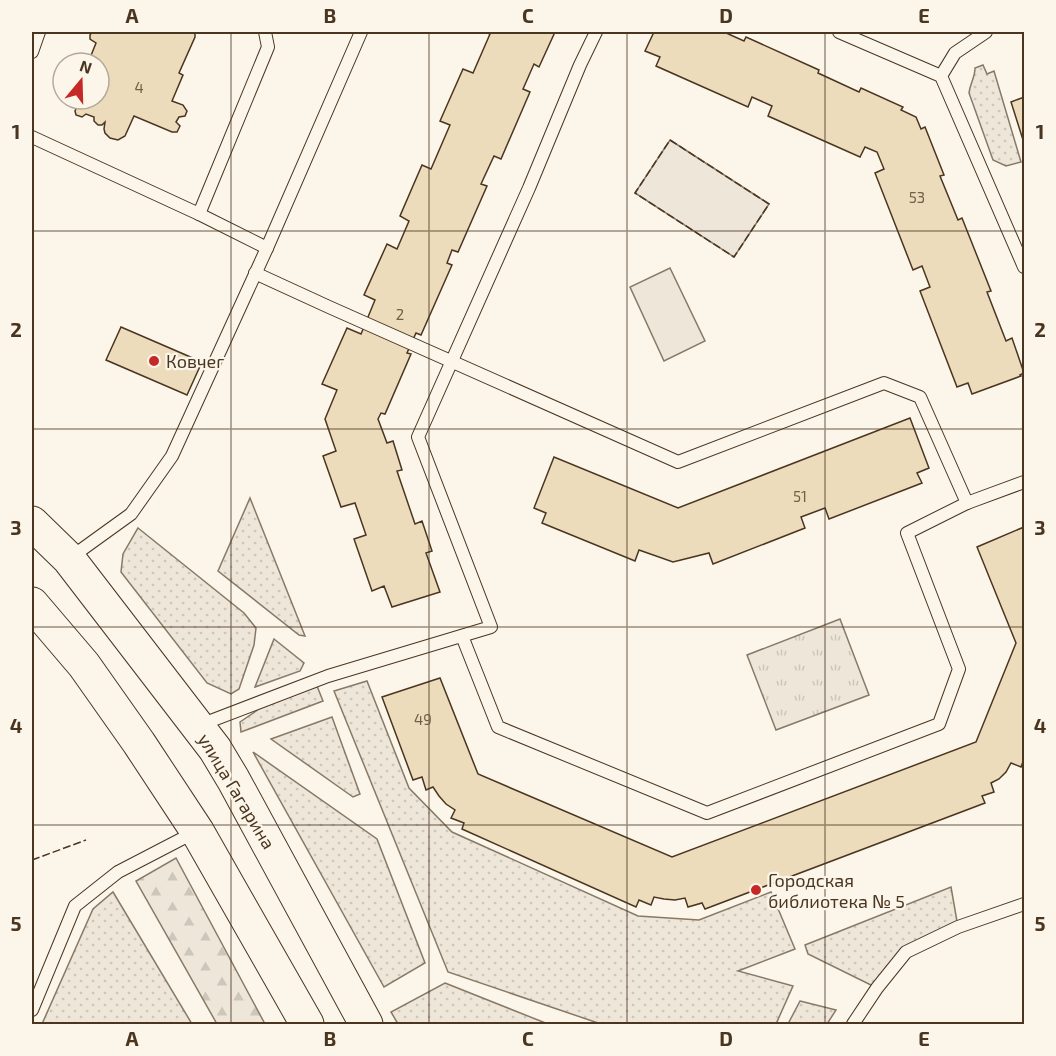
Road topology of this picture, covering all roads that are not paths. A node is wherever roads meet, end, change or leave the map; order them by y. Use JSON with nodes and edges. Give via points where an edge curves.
{"nodes":[{"id":1,"x":37,"y":32,"type":"edge"},
{"id":2,"x":265,"y":32,"type":"edge"},
{"id":3,"x":361,"y":32,"type":"edge"},
{"id":4,"x":596,"y":32,"type":"edge"},
{"id":5,"x":839,"y":32,"type":"edge"},
{"id":6,"x":986,"y":32,"type":"edge"},
{"id":7,"x":32,"y":52,"type":"edge"},
{"id":8,"x":941,"y":76,"type":"junction"},
{"id":9,"x":32,"y":137,"type":"edge"},
{"id":10,"x":199,"y":214,"type":"junction"},
{"id":11,"x":267,"y":248,"type":"junction"},
{"id":12,"x":1024,"y":267,"type":"edge"},
{"id":13,"x":255,"y":273,"type":"junction"},
{"id":14,"x":453,"y":362,"type":"junction"},
{"id":15,"x":1024,"y":482,"type":"edge"},
{"id":16,"x":967,"y":503,"type":"junction"},
{"id":17,"x":32,"y":523,"type":"edge"},
{"id":18,"x":69,"y":559,"type":"junction"},
{"id":19,"x":32,"y":604,"type":"edge"},
{"id":20,"x":462,"y":636,"type":"junction"},
{"id":21,"x":197,"y":726,"type":"junction"},
{"id":22,"x":197,"y":831,"type":"junction"},
{"id":23,"x":1024,"y":904,"type":"edge"},
{"id":24,"x":32,"y":1010,"type":"edge"},
{"id":25,"x":307,"y":1024,"type":"edge"},
{"id":26,"x":366,"y":1024,"type":"edge"},
{"id":27,"x":853,"y":1024,"type":"edge"}],
"edges":[{"from":1,"to":7,"type":"lane"},
{"from":2,"to":10,"type":"lane","via":[[267,48]]},
{"from":3,"to":11,"type":"lane"},
{"from":4,"to":14,"type":"lane"},
{"from":5,"to":8,"type":"lane"},
{"from":6,"to":8,"type":"lane","via":[[955,53]]},
{"from":8,"to":12,"type":"lane"},
{"from":9,"to":10,"type":"lane"},
{"from":10,"to":11,"type":"lane"},
{"from":11,"to":13,"type":"lane"},
{"from":13,"to":14,"type":"lane"},
{"from":13,"to":18,"type":"lane","via":[[172,456],[131,514]]},
{"from":14,"to":16,"type":"lane","via":[[678,462],[884,383],[920,396]]},
{"from":14,"to":20,"type":"lane","via":[[418,437],[491,627]]},
{"from":15,"to":16,"type":"lane"},
{"from":16,"to":20,"type":"lane","via":[[907,533],[959,669],[939,724],[707,813],[498,727]]},
{"from":17,"to":18,"type":"main road","name":"улица Гагарина"},
{"from":18,"to":21,"type":"main road","name":"улица Гагарина"},
{"from":19,"to":22,"type":"main road","via":[[84,665]]},
{"from":20,"to":21,"type":"lane","via":[[328,676]]},
{"from":21,"to":26,"type":"main road","name":"улица Гагарина","via":[[233,779]]},
{"from":22,"to":24,"type":"lane","via":[[118,872],[75,906]]},
{"from":22,"to":25,"type":"main road"},
{"from":23,"to":27,"type":"lane","via":[[958,927],[906,952]]}]}
